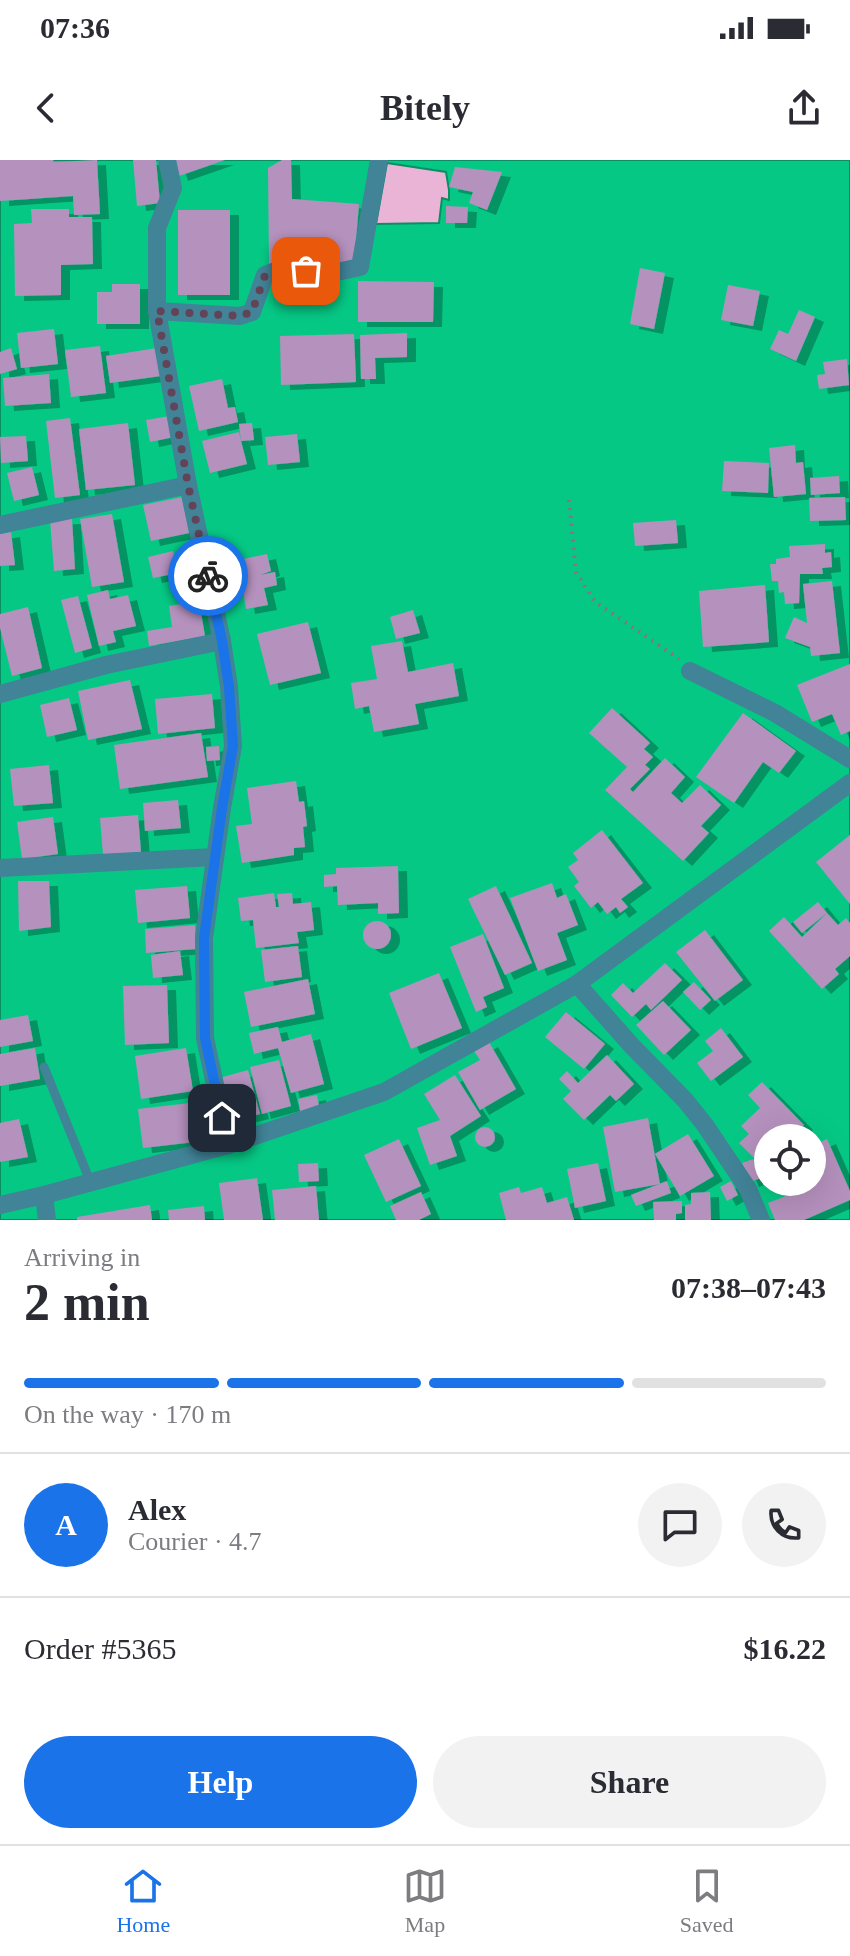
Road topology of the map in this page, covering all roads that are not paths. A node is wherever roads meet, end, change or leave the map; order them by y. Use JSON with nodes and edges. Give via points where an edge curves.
{"nodes":[{"id":1,"x":167,"y":160,"type":"edge"},
{"id":2,"x":379,"y":160,"type":"edge"},
{"id":3,"x":157,"y":311,"type":"junction"},
{"id":4,"x":188,"y":485,"type":"junction"},
{"id":5,"x":0,"y":525,"type":"edge"},
{"id":6,"x":222,"y":641,"type":"junction"},
{"id":7,"x":690,"y":671,"type":"road end"},
{"id":8,"x":0,"y":694,"type":"edge"},
{"id":9,"x":850,"y":759,"type":"edge"},
{"id":10,"x":850,"y":783,"type":"edge"},
{"id":11,"x":215,"y":857,"type":"junction"},
{"id":12,"x":0,"y":868,"type":"edge"},
{"id":13,"x":577,"y":984,"type":"junction"},
{"id":14,"x":44,"y":1067,"type":"dead end"},
{"id":15,"x":228,"y":1145,"type":"junction"},
{"id":16,"x":90,"y":1181,"type":"junction"},
{"id":17,"x":44,"y":1195,"type":"junction"},
{"id":18,"x":0,"y":1205,"type":"edge"},
{"id":19,"x":47,"y":1220,"type":"edge"},
{"id":20,"x":761,"y":1220,"type":"edge"}],
"edges":[{"from":1,"to":3,"type":"street","via":[[173,188],[157,228]]},
{"from":2,"to":3,"type":"street","via":[[360,267],[265,275],[252,312],[240,316]]},
{"from":3,"to":4,"type":"street"},
{"from":4,"to":5,"type":"street"},
{"from":4,"to":6,"type":"street"},
{"from":6,"to":8,"type":"street"},
{"from":6,"to":11,"type":"street","via":[[233,746]]},
{"from":7,"to":9,"type":"street","via":[[775,713]]},
{"from":10,"to":13,"type":"street"},
{"from":11,"to":12,"type":"street"},
{"from":11,"to":15,"type":"street","via":[[204,938],[205,1038]]},
{"from":13,"to":15,"type":"street","via":[[384,1092]]},
{"from":13,"to":20,"type":"street","via":[[695,1112],[748,1189]]},
{"from":14,"to":16,"type":"lane"},
{"from":15,"to":16,"type":"street"},
{"from":16,"to":17,"type":"street"},
{"from":17,"to":18,"type":"street"},
{"from":17,"to":19,"type":"street"}]}
